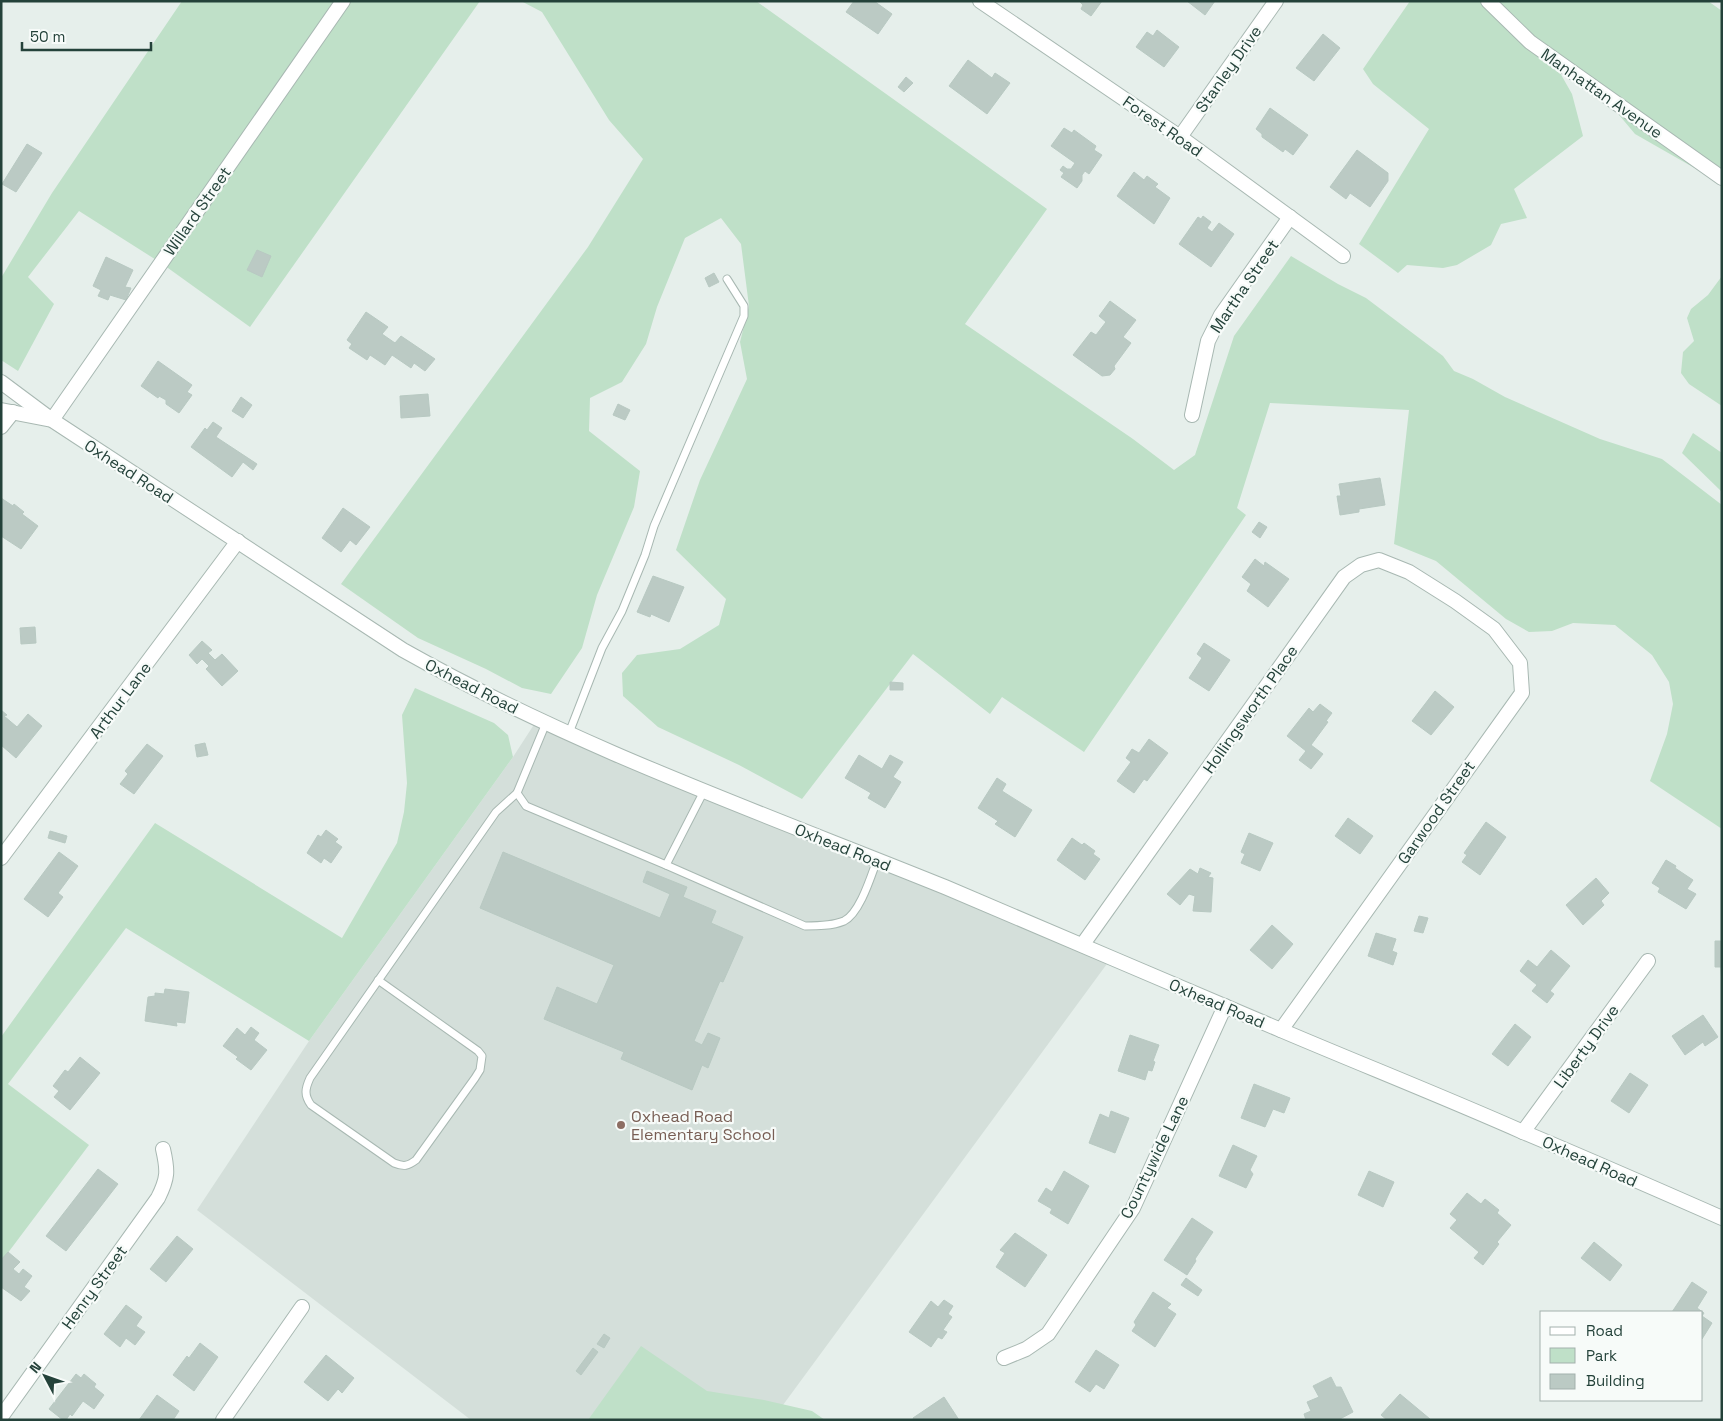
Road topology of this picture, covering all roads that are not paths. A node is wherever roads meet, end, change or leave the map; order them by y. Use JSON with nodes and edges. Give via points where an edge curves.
{"nodes":[{"id":1,"x":343,"y":1,"type":"edge"},
{"id":2,"x":980,"y":1,"type":"edge"},
{"id":3,"x":1276,"y":1,"type":"edge"},
{"id":4,"x":1488,"y":1,"type":"edge"},
{"id":5,"x":1180,"y":137,"type":"junction"},
{"id":6,"x":1722,"y":178,"type":"edge"},
{"id":7,"x":1290,"y":218,"type":"junction"},
{"id":8,"x":1342,"y":256,"type":"dead end"},
{"id":9,"x":726,"y":279,"type":"dead end"},
{"id":10,"x":1,"y":382,"type":"edge"},
{"id":11,"x":7,"y":411,"type":"edge"},
{"id":12,"x":1192,"y":415,"type":"dead end"},
{"id":13,"x":52,"y":420,"type":"junction"},
{"id":14,"x":1,"y":427,"type":"edge"},
{"id":15,"x":238,"y":541,"type":"junction"},
{"id":16,"x":1455,"y":601,"type":"joint"},
{"id":17,"x":546,"y":723,"type":"junction"},
{"id":18,"x":569,"y":733,"type":"junction"},
{"id":19,"x":704,"y":791,"type":"junction"},
{"id":20,"x":518,"y":793,"type":"junction"},
{"id":21,"x":1,"y":858,"type":"edge"},
{"id":22,"x":877,"y":860,"type":"junction"},
{"id":23,"x":666,"y":864,"type":"junction"},
{"id":24,"x":1083,"y":944,"type":"junction"},
{"id":25,"x":1648,"y":961,"type":"dead end"},
{"id":26,"x":378,"y":980,"type":"junction"},
{"id":27,"x":1224,"y":1006,"type":"junction"},
{"id":28,"x":1281,"y":1030,"type":"junction"},
{"id":29,"x":1523,"y":1132,"type":"junction"},
{"id":30,"x":163,"y":1149,"type":"dead end"},
{"id":31,"x":1722,"y":1218,"type":"edge"},
{"id":32,"x":302,"y":1307,"type":"dead end"},
{"id":33,"x":1004,"y":1358,"type":"dead end"},
{"id":34,"x":1,"y":1417,"type":"edge"},
{"id":35,"x":223,"y":1420,"type":"edge"}],
"edges":[{"from":1,"to":13,"type":"street","name":"Willard Street"},
{"from":2,"to":5,"type":"street","name":"Forest Road"},
{"from":3,"to":5,"type":"street","name":"Stanley Drive"},
{"from":4,"to":6,"type":"street","name":"Manhattan Avenue","via":[[1530,42]]},
{"from":5,"to":7,"type":"street","name":"Forest Road"},
{"from":7,"to":8,"type":"street","name":"Forest Road"},
{"from":7,"to":12,"type":"street","name":"Martha Street","via":[[1221,316],[1208,341]]},
{"from":9,"to":18,"type":"lane","via":[[744,306],[744,316]]},
{"from":10,"to":13,"type":"street"},
{"from":11,"to":13,"type":"street","name":"Oxhead Road"},
{"from":11,"to":14,"type":"street"},
{"from":13,"to":15,"type":"street","name":"Oxhead Road"},
{"from":15,"to":17,"type":"street","name":"Oxhead Road","via":[[403,650],[461,683]]},
{"from":15,"to":21,"type":"street","name":"Arthur Lane"},
{"from":16,"to":24,"type":"street","name":"Hollingsworth Place","via":[[1409,572],[1379,560],[1361,565],[1344,577]]},
{"from":16,"to":28,"type":"street","name":"Garwood Street","via":[[1494,629],[1520,663],[1522,693]]},
{"from":17,"to":18,"type":"street","name":"Oxhead Road"},
{"from":17,"to":20,"type":"lane"},
{"from":18,"to":19,"type":"street","name":"Oxhead Road"},
{"from":19,"to":22,"type":"street","name":"Oxhead Road"},
{"from":19,"to":23,"type":"lane"},
{"from":20,"to":23,"type":"lane","via":[[526,806]]},
{"from":20,"to":26,"type":"lane","via":[[496,812]]},
{"from":22,"to":23,"type":"lane","via":[[859,905],[845,920],[824,926],[805,926]]},
{"from":22,"to":24,"type":"street","name":"Oxhead Road"},
{"from":24,"to":27,"type":"street","name":"Oxhead Road"},
{"from":25,"to":29,"type":"street","name":"Liberty Drive"},
{"from":26,"to":26,"type":"lane","via":[[305,1088],[312,1105],[394,1163],[408,1166],[416,1160],[475,1078],[482,1056]]},
{"from":27,"to":28,"type":"street","name":"Oxhead Road"},
{"from":27,"to":33,"type":"street","name":"Countywide Lane","via":[[1133,1208],[1048,1334],[1026,1349]]},
{"from":28,"to":29,"type":"street","name":"Oxhead Road"},
{"from":29,"to":31,"type":"street","name":"Oxhead Road"},
{"from":30,"to":34,"type":"street","name":"Henry Street","via":[[166,1181],[158,1198]]},
{"from":32,"to":35,"type":"street"}]}
